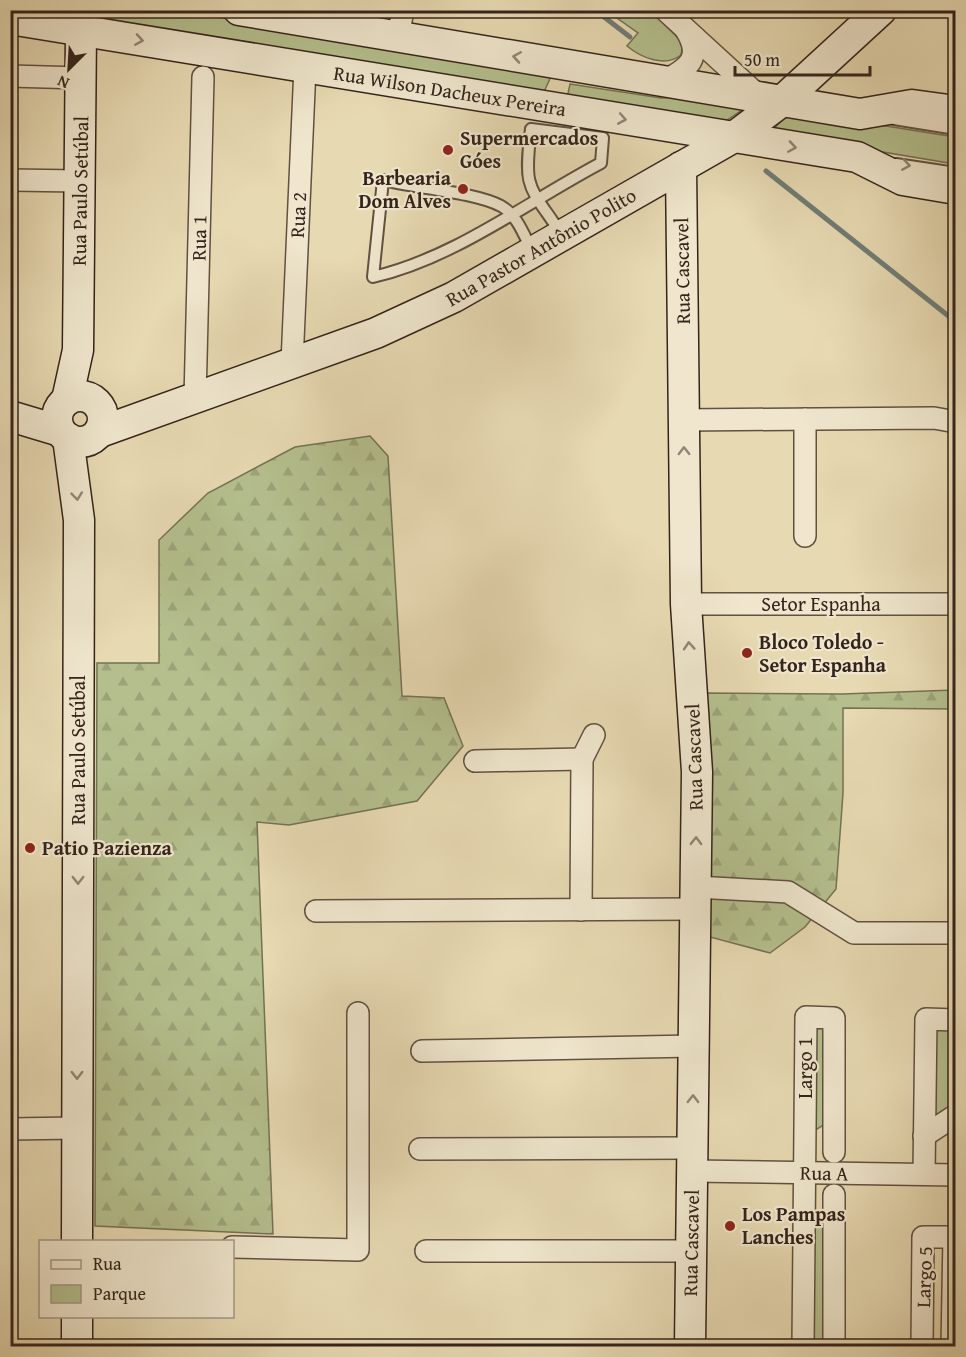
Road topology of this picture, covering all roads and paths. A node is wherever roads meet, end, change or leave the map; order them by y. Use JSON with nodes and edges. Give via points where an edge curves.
{"nodes":[{"id":1,"x":239,"y":10,"type":"edge"},
{"id":2,"x":665,"y":10,"type":"edge"},
{"id":3,"x":881,"y":10,"type":"edge"},
{"id":4,"x":304,"y":16,"type":"edge"},
{"id":5,"x":10,"y":19,"type":"edge"},
{"id":6,"x":400,"y":24,"type":"edge"},
{"id":7,"x":686,"y":30,"type":"junction"},
{"id":8,"x":81,"y":31,"type":"junction"},
{"id":9,"x":825,"y":62,"type":"junction"},
{"id":10,"x":305,"y":67,"type":"junction"},
{"id":11,"x":579,"y":67,"type":"junction"},
{"id":12,"x":10,"y":76,"type":"edge"},
{"id":13,"x":202,"y":77,"type":"dead end"},
{"id":14,"x":81,"y":78,"type":"junction"},
{"id":15,"x":664,"y":81,"type":"junction"},
{"id":16,"x":772,"y":99,"type":"junction"},
{"id":17,"x":572,"y":111,"type":"junction"},
{"id":18,"x":956,"y":111,"type":"edge"},
{"id":19,"x":850,"y":112,"type":"junction"},
{"id":20,"x":655,"y":125,"type":"junction"},
{"id":21,"x":956,"y":129,"type":"edge"},
{"id":22,"x":734,"y":137,"type":"junction"},
{"id":23,"x":857,"y":157,"type":"junction"},
{"id":24,"x":673,"y":172,"type":"junction"},
{"id":25,"x":956,"y":173,"type":"edge"},
{"id":26,"x":10,"y":180,"type":"edge"},
{"id":27,"x":80,"y":181,"type":"junction"},
{"id":28,"x":956,"y":189,"type":"edge"},
{"id":29,"x":536,"y":200,"type":"junction"},
{"id":30,"x":511,"y":214,"type":"junction"},
{"id":31,"x":562,"y":235,"type":"junction"},
{"id":32,"x":533,"y":252,"type":"junction"},
{"id":33,"x":292,"y":363,"type":"junction"},
{"id":34,"x":195,"y":399,"type":"junction"},
{"id":35,"x":159,"y":409,"type":"junction"},
{"id":36,"x":74,"y":413,"type":"junction"},
{"id":37,"x":10,"y":414,"type":"edge"},
{"id":38,"x":805,"y":419,"type":"junction"},
{"id":39,"x":684,"y":420,"type":"junction"},
{"id":40,"x":956,"y":422,"type":"edge"},
{"id":41,"x":805,"y":536,"type":"dead end"},
{"id":42,"x":686,"y":604,"type":"junction"},
{"id":43,"x":956,"y":604,"type":"edge"},
{"id":44,"x":594,"y":735,"type":"dead end"},
{"id":45,"x":582,"y":759,"type":"junction"},
{"id":46,"x":475,"y":761,"type":"dead end"},
{"id":47,"x":695,"y":898,"type":"junction"},
{"id":48,"x":580,"y":910,"type":"junction"},
{"id":49,"x":316,"y":911,"type":"dead end"},
{"id":50,"x":956,"y":933,"type":"edge"},
{"id":51,"x":358,"y":1013,"type":"dead end"},
{"id":52,"x":956,"y":1020,"type":"edge"},
{"id":53,"x":694,"y":1046,"type":"junction"},
{"id":54,"x":422,"y":1051,"type":"dead end"},
{"id":55,"x":956,"y":1115,"type":"edge"},
{"id":56,"x":834,"y":1124,"type":"junction"},
{"id":57,"x":77,"y":1128,"type":"junction"},
{"id":58,"x":10,"y":1129,"type":"edge"},
{"id":59,"x":924,"y":1136,"type":"junction"},
{"id":60,"x":805,"y":1144,"type":"junction"},
{"id":61,"x":420,"y":1149,"type":"dead end"},
{"id":62,"x":834,"y":1152,"type":"dead end"},
{"id":63,"x":692,"y":1160,"type":"junction"},
{"id":64,"x":804,"y":1173,"type":"junction"},
{"id":65,"x":924,"y":1174,"type":"junction"},
{"id":66,"x":956,"y":1175,"type":"edge"},
{"id":67,"x":834,"y":1195,"type":"dead end"},
{"id":68,"x":804,"y":1203,"type":"junction"},
{"id":69,"x":834,"y":1225,"type":"junction"},
{"id":70,"x":77,"y":1240,"type":"edge"},
{"id":71,"x":234,"y":1247,"type":"edge"},
{"id":72,"x":426,"y":1251,"type":"dead end"},
{"id":73,"x":691,"y":1251,"type":"junction"},
{"id":74,"x":77,"y":1318,"type":"edge"},
{"id":75,"x":77,"y":1347,"type":"edge"},
{"id":76,"x":690,"y":1347,"type":"edge"},
{"id":77,"x":803,"y":1347,"type":"edge"},
{"id":78,"x":834,"y":1347,"type":"edge"},
{"id":79,"x":922,"y":1347,"type":"edge"},
{"id":80,"x":952,"y":1347,"type":"edge"}],
"edges":[{"from":1,"to":4,"type":"main road"},
{"from":2,"to":7,"type":"street"},
{"from":3,"to":9,"type":"main road","name":"Rua Pastor Antônio Polito"},
{"from":4,"to":6,"type":"main road"},
{"from":5,"to":8,"type":"main road","name":"Rua Wilson Dacheux Pereira"},
{"from":11,"to":6,"type":"main road","one_way":true},
{"from":7,"to":15,"type":"street","via":[[694,44],[693,60]]},
{"from":7,"to":16,"type":"street"},
{"from":8,"to":10,"type":"main road","name":"Rua Wilson Dacheux Pereira","one_way":true},
{"from":8,"to":14,"type":"main road","name":"Rua Paulo Setúbal"},
{"from":9,"to":16,"type":"main road","name":"Rua Pastor Antônio Polito"},
{"from":9,"to":19,"type":"main road","via":[[826,88]]},
{"from":10,"to":17,"type":"main road","name":"Rua Wilson Dacheux Pereira"},
{"from":10,"to":33,"type":"street","name":"Rua 2"},
{"from":11,"to":15,"type":"main road"},
{"from":11,"to":17,"type":"main road","via":[[564,71],[555,84],[560,104]]},
{"from":12,"to":14,"type":"street"},
{"from":13,"to":34,"type":"street","name":"Rua 1"},
{"from":14,"to":27,"type":"main road","name":"Rua Paulo Setúbal"},
{"from":15,"to":16,"type":"main road"},
{"from":16,"to":19,"type":"main road"},
{"from":16,"to":22,"type":"main road","name":"Rua Pastor Antônio Polito"},
{"from":17,"to":20,"type":"main road","name":"Rua Wilson Dacheux Pereira","one_way":true},
{"from":18,"to":19,"type":"main road","via":[[912,105]]},
{"from":19,"to":21,"type":"lane"},
{"from":20,"to":22,"type":"main road","name":"Rua Wilson Dacheux Pereira"},
{"from":20,"to":24,"type":"main road","name":"Rua Cascavel","via":[[669,149]]},
{"from":22,"to":23,"type":"main road","name":"Rua Wilson Dacheux Pereira","one_way":true},
{"from":22,"to":24,"type":"main road","name":"Rua Pastor Antônio Polito"},
{"from":23,"to":25,"type":"lane","one_way":true},
{"from":23,"to":28,"type":"main road","name":"Rua Wilson Dacheux Pereira","via":[[903,180]]},
{"from":24,"to":31,"type":"main road","name":"Rua Pastor Antônio Polito"},
{"from":24,"to":39,"type":"main road","name":"Rua Cascavel"},
{"from":26,"to":27,"type":"street"},
{"from":27,"to":36,"type":"main road","name":"Rua Paulo Setúbal"},
{"from":29,"to":29,"type":"lane","via":[[601,164],[603,138],[531,129],[526,168]]},
{"from":29,"to":30,"type":"lane"},
{"from":29,"to":31,"type":"lane"},
{"from":30,"to":30,"type":"lane","via":[[500,206],[462,195],[383,180],[373,277],[405,270]]},
{"from":30,"to":32,"type":"lane"},
{"from":31,"to":32,"type":"main road","name":"Rua Pastor Antônio Polito"},
{"from":32,"to":33,"type":"main road","name":"Rua Pastor Antônio Polito","via":[[428,310]]},
{"from":33,"to":34,"type":"main road","name":"Rua Pastor Antônio Polito"},
{"from":34,"to":35,"type":"main road","name":"Rua Pastor Antônio Polito"},
{"from":35,"to":36,"type":"main road","name":"Rua Pastor Antônio Polito","via":[[114,407]]},
{"from":35,"to":36,"type":"main road","name":"Rua Pastor Antônio Polito","via":[[81,442]]},
{"from":36,"to":37,"type":"main road","name":"Rua Pastor Antônio Polito"},
{"from":36,"to":57,"type":"main road","name":"Rua Paulo Setúbal","one_way":true,"via":[[79,520]]},
{"from":38,"to":39,"type":"street"},
{"from":38,"to":40,"type":"street","via":[[934,418]]},
{"from":38,"to":41,"type":"street"},
{"from":42,"to":39,"type":"main road","name":"Rua Cascavel","one_way":true},
{"from":42,"to":43,"type":"street","name":"Setor Espanha"},
{"from":47,"to":42,"type":"main road","name":"Rua Cascavel","one_way":true,"via":[[697,772]]},
{"from":44,"to":45,"type":"street"},
{"from":45,"to":46,"type":"street"},
{"from":45,"to":48,"type":"street"},
{"from":47,"to":48,"type":"street"},
{"from":47,"to":50,"type":"street","via":[[788,892],[854,933]]},
{"from":47,"to":53,"type":"main road","name":"Rua Cascavel"},
{"from":48,"to":49,"type":"street"},
{"from":51,"to":71,"type":"street","via":[[358,1250]]},
{"from":52,"to":59,"type":"street","via":[[926,1019]]},
{"from":53,"to":54,"type":"street"},
{"from":63,"to":53,"type":"main road","name":"Rua Cascavel","one_way":true},
{"from":55,"to":59,"type":"street"},
{"from":56,"to":60,"type":"street"},
{"from":56,"to":60,"type":"street","name":"Largo 1","via":[[834,1018],[806,1017]]},
{"from":56,"to":62,"type":"street","name":"Largo 1"},
{"from":57,"to":58,"type":"street"},
{"from":57,"to":70,"type":"main road","name":"Rua Paulo Setúbal"},
{"from":59,"to":65,"type":"street"},
{"from":60,"to":64,"type":"street","name":"Largo 1"},
{"from":61,"to":63,"type":"street","name":"Rua A"},
{"from":63,"to":64,"type":"street","name":"Rua A"},
{"from":63,"to":73,"type":"main road","name":"Rua Cascavel"},
{"from":64,"to":65,"type":"street","name":"Rua A"},
{"from":64,"to":68,"type":"street","name":"Largo 1"},
{"from":65,"to":66,"type":"street","name":"Rua A"},
{"from":67,"to":69,"type":"street"},
{"from":68,"to":69,"type":"street"},
{"from":68,"to":77,"type":"street","name":"Largo 1"},
{"from":69,"to":78,"type":"street"},
{"from":72,"to":73,"type":"street"},
{"from":73,"to":76,"type":"main road","name":"Rua Cascavel"},
{"from":74,"to":75,"type":"main road"},
{"from":79,"to":80,"type":"street","name":"Largo 5","via":[[923,1237],[954,1237]]}]}
